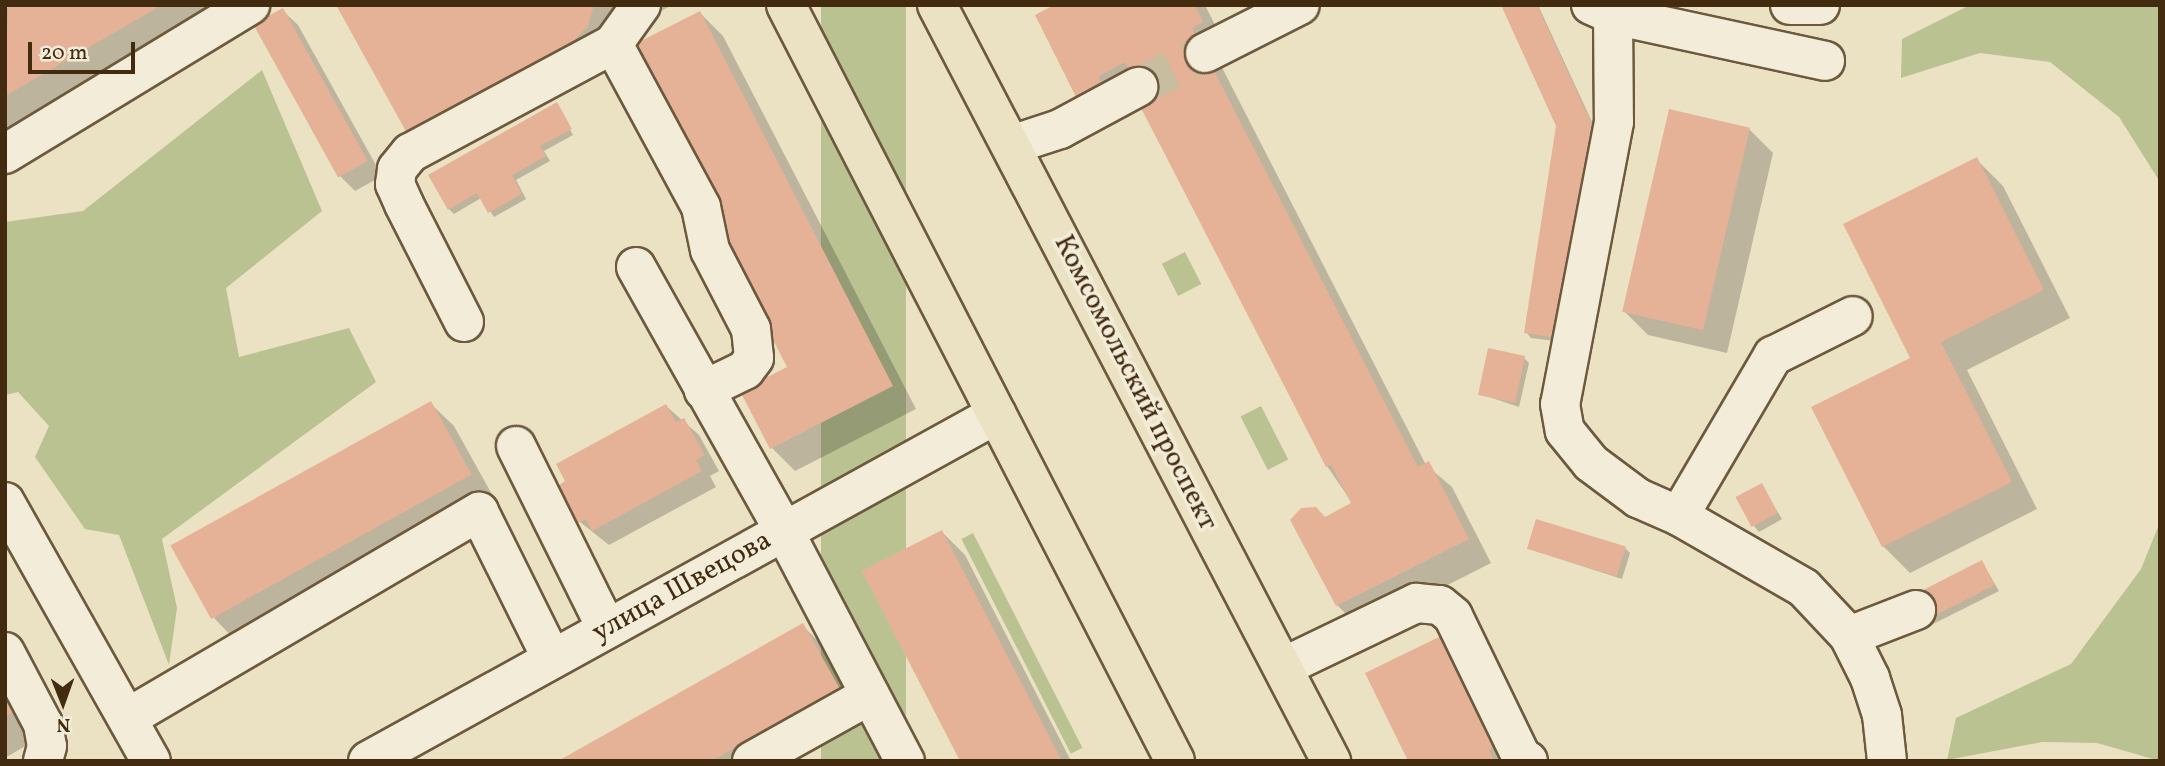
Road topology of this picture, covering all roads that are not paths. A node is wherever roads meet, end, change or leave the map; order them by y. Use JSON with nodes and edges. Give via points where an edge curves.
{"nodes":[{"id":1,"x":250,"y":5,"type":"edge"},
{"id":2,"x":641,"y":5,"type":"edge"},
{"id":3,"x":786,"y":5,"type":"edge"},
{"id":4,"x":937,"y":5,"type":"edge"},
{"id":5,"x":1300,"y":5,"type":"edge"},
{"id":6,"x":1790,"y":5,"type":"edge"},
{"id":7,"x":1820,"y":5,"type":"edge"},
{"id":8,"x":1602,"y":10,"type":"edge"},
{"id":9,"x":613,"y":44,"type":"junction"},
{"id":10,"x":1205,"y":53,"type":"tunnel mouth"},
{"id":11,"x":1825,"y":61,"type":"dead end"},
{"id":12,"x":1138,"y":88,"type":"tunnel mouth"},
{"id":13,"x":1011,"y":145,"type":"junction"},
{"id":14,"x":5,"y":154,"type":"edge"},
{"id":15,"x":636,"y":267,"type":"dead end"},
{"id":16,"x":1853,"y":316,"type":"dead end"},
{"id":17,"x":464,"y":322,"type":"dead end"},
{"id":18,"x":704,"y":390,"type":"junction"},
{"id":19,"x":998,"y":414,"type":"junction"},
{"id":20,"x":516,"y":446,"type":"dead end"},
{"id":21,"x":5,"y":502,"type":"edge"},
{"id":22,"x":1679,"y":516,"type":"junction"},
{"id":23,"x":784,"y":531,"type":"junction"},
{"id":24,"x":1916,"y":610,"type":"dead end"},
{"id":25,"x":607,"y":629,"type":"junction"},
{"id":26,"x":1849,"y":636,"type":"junction"},
{"id":27,"x":5,"y":652,"type":"edge"},
{"id":28,"x":552,"y":659,"type":"junction"},
{"id":29,"x":1283,"y":667,"type":"junction"},
{"id":30,"x":870,"y":695,"type":"junction"},
{"id":31,"x":129,"y":717,"type":"junction"},
{"id":32,"x":407,"y":751,"type":"edge"},
{"id":33,"x":43,"y":761,"type":"edge"},
{"id":34,"x":151,"y":761,"type":"edge"},
{"id":35,"x":368,"y":761,"type":"edge"},
{"id":36,"x":752,"y":761,"type":"edge"},
{"id":37,"x":905,"y":761,"type":"edge"},
{"id":38,"x":1175,"y":761,"type":"edge"},
{"id":39,"x":1332,"y":761,"type":"edge"},
{"id":40,"x":1528,"y":761,"type":"edge"},
{"id":41,"x":1887,"y":761,"type":"edge"}],
"edges":[{"from":1,"to":14,"type":"street"},
{"from":2,"to":9,"type":"street"},
{"from":3,"to":19,"type":"main road"},
{"from":4,"to":13,"type":"main road","name":"Комсомольский проспект"},
{"from":5,"to":10,"type":"street"},
{"from":6,"to":7,"type":"street"},
{"from":8,"to":11,"type":"street"},
{"from":8,"to":22,"type":"street","via":[[1614,122],[1560,404],[1565,431],[1591,463],[1638,498]]},
{"from":9,"to":17,"type":"street","via":[[411,153],[397,169],[399,194]]},
{"from":9,"to":18,"type":"street","via":[[701,207],[710,250],[753,337],[754,358],[745,370]]},
{"from":12,"to":13,"type":"street","via":[[1060,129]]},
{"from":13,"to":29,"type":"main road","name":"Комсомольский проспект"},
{"from":15,"to":18,"type":"street"},
{"from":16,"to":22,"type":"street","via":[[1768,361]]},
{"from":18,"to":23,"type":"street"},
{"from":19,"to":23,"type":"street","name":"улица Швецова"},
{"from":19,"to":38,"type":"main road"},
{"from":20,"to":25,"type":"street"},
{"from":21,"to":31,"type":"street"},
{"from":22,"to":26,"type":"street","via":[[1804,588]]},
{"from":23,"to":25,"type":"street","name":"улица Швецова"},
{"from":23,"to":30,"type":"street"},
{"from":24,"to":26,"type":"street"},
{"from":25,"to":28,"type":"street","name":"улица Швецова"},
{"from":26,"to":41,"type":"street","via":[[1882,715]]},
{"from":27,"to":33,"type":"street","via":[[43,724],[47,746]]},
{"from":28,"to":31,"type":"street","via":[[479,512]]},
{"from":28,"to":32,"type":"street","name":"улица Швецова"},
{"from":29,"to":39,"type":"main road","name":"Комсомольский проспект"},
{"from":29,"to":40,"type":"street","via":[[1416,603],[1440,605],[1453,616],[1523,760]]},
{"from":30,"to":36,"type":"street"},
{"from":30,"to":37,"type":"street"},
{"from":31,"to":34,"type":"street"},
{"from":32,"to":35,"type":"street","name":"улица Швецова"}]}
